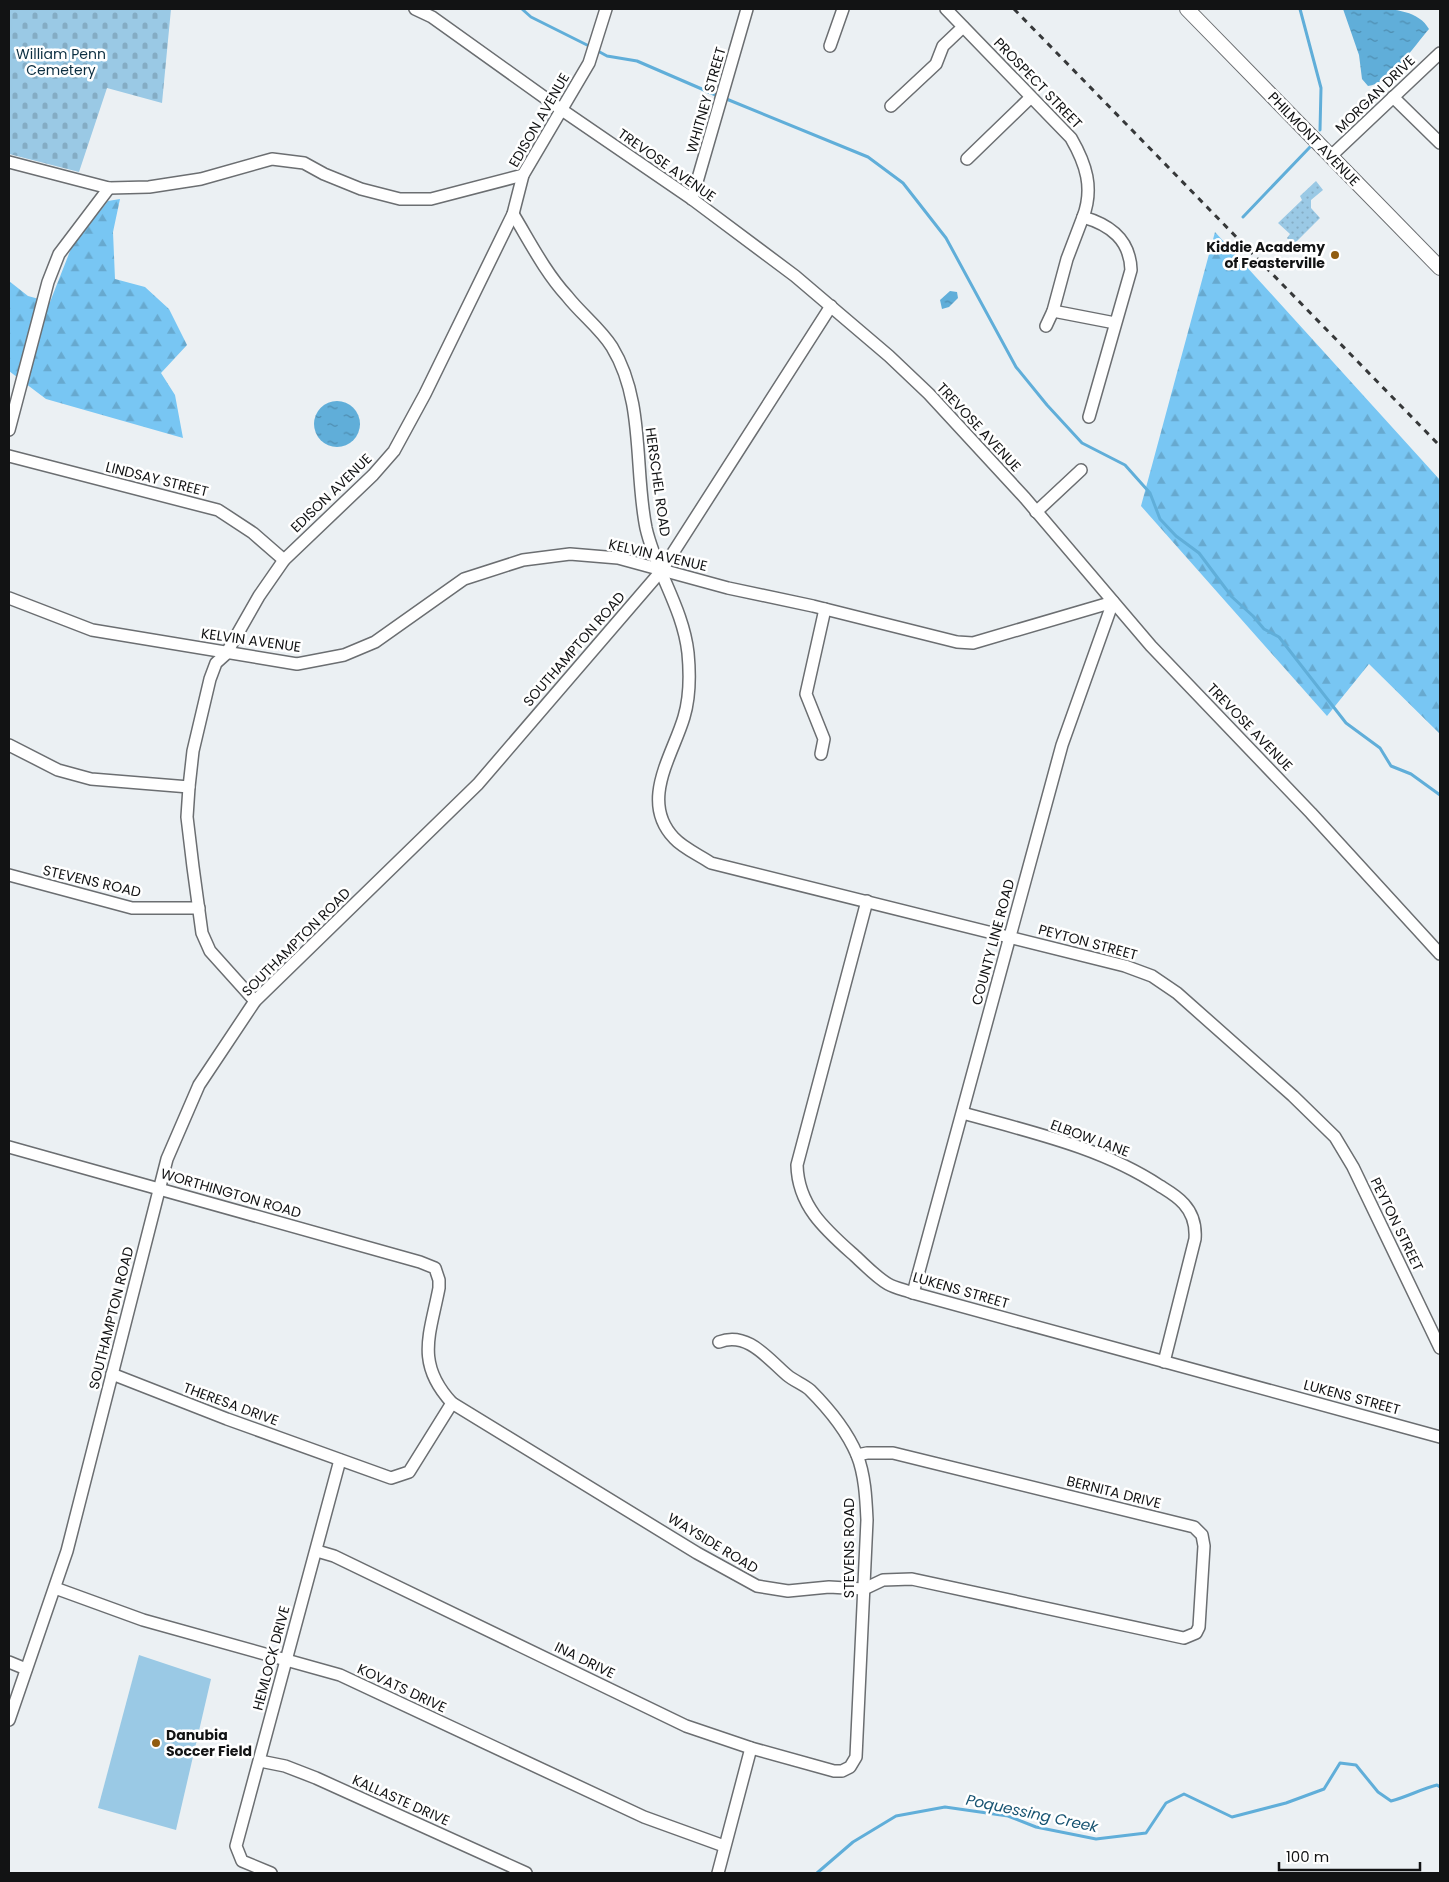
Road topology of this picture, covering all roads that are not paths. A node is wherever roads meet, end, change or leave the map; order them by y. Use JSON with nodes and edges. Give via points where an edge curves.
{"nodes":[{"id":1,"x":415,"y":9,"type":"edge"},
{"id":2,"x":606,"y":9,"type":"edge"},
{"id":3,"x":747,"y":9,"type":"edge"},
{"id":4,"x":843,"y":9,"type":"edge"},
{"id":5,"x":946,"y":9,"type":"edge"},
{"id":6,"x":1188,"y":9,"type":"edge"},
{"id":7,"x":433,"y":13,"type":"edge"},
{"id":8,"x":963,"y":27,"type":"junction"},
{"id":9,"x":830,"y":46,"type":"dead end"},
{"id":10,"x":1440,"y":53,"type":"edge"},
{"id":11,"x":1393,"y":97,"type":"junction"},
{"id":12,"x":1030,"y":98,"type":"junction"},
{"id":13,"x":891,"y":106,"type":"dead end"},
{"id":14,"x":562,"y":110,"type":"junction"},
{"id":15,"x":1440,"y":143,"type":"edge"},
{"id":16,"x":1331,"y":156,"type":"junction"},
{"id":17,"x":967,"y":159,"type":"dead end"},
{"id":18,"x":9,"y":162,"type":"edge"},
{"id":19,"x":523,"y":175,"type":"junction"},
{"id":20,"x":109,"y":188,"type":"junction"},
{"id":21,"x":692,"y":199,"type":"junction"},
{"id":22,"x":513,"y":214,"type":"junction"},
{"id":23,"x":1083,"y":217,"type":"junction"},
{"id":24,"x":1440,"y":268,"type":"edge"},
{"id":25,"x":831,"y":306,"type":"junction"},
{"id":26,"x":1053,"y":311,"type":"junction"},
{"id":27,"x":1115,"y":324,"type":"junction"},
{"id":28,"x":1046,"y":326,"type":"dead end"},
{"id":29,"x":14,"y":384,"type":"edge"},
{"id":30,"x":1089,"y":417,"type":"dead end"},
{"id":31,"x":9,"y":430,"type":"edge"},
{"id":32,"x":9,"y":456,"type":"edge"},
{"id":33,"x":1081,"y":470,"type":"dead end"},
{"id":34,"x":1036,"y":512,"type":"junction"},
{"id":35,"x":284,"y":560,"type":"junction"},
{"id":36,"x":662,"y":570,"type":"junction"},
{"id":37,"x":9,"y":598,"type":"edge"},
{"id":38,"x":1113,"y":602,"type":"junction"},
{"id":39,"x":825,"y":609,"type":"junction"},
{"id":40,"x":226,"y":654,"type":"junction"},
{"id":41,"x":9,"y":745,"type":"edge"},
{"id":42,"x":821,"y":754,"type":"dead end"},
{"id":43,"x":189,"y":786,"type":"junction"},
{"id":44,"x":661,"y":810,"type":"joint"},
{"id":45,"x":9,"y":875,"type":"edge"},
{"id":46,"x":867,"y":901,"type":"junction"},
{"id":47,"x":198,"y":908,"type":"junction"},
{"id":48,"x":1010,"y":937,"type":"junction"},
{"id":49,"x":1440,"y":954,"type":"edge"},
{"id":50,"x":255,"y":1001,"type":"junction"},
{"id":51,"x":963,"y":1113,"type":"junction"},
{"id":52,"x":9,"y":1147,"type":"edge"},
{"id":53,"x":160,"y":1188,"type":"junction"},
{"id":54,"x":913,"y":1293,"type":"junction"},
{"id":55,"x":719,"y":1342,"type":"dead end"},
{"id":56,"x":1440,"y":1348,"type":"edge"},
{"id":57,"x":1164,"y":1362,"type":"junction"},
{"id":58,"x":112,"y":1374,"type":"junction"},
{"id":59,"x":452,"y":1403,"type":"junction"},
{"id":60,"x":1440,"y":1437,"type":"edge"},
{"id":61,"x":857,"y":1455,"type":"junction"},
{"id":62,"x":340,"y":1460,"type":"junction"},
{"id":63,"x":316,"y":1552,"type":"junction"},
{"id":64,"x":55,"y":1588,"type":"junction"},
{"id":65,"x":864,"y":1589,"type":"junction"},
{"id":66,"x":1135,"y":1628,"type":"joint"},
{"id":67,"x":286,"y":1659,"type":"junction"},
{"id":68,"x":9,"y":1662,"type":"edge"},
{"id":69,"x":26,"y":1669,"type":"junction"},
{"id":70,"x":9,"y":1720,"type":"edge"},
{"id":71,"x":751,"y":1748,"type":"junction"},
{"id":72,"x":260,"y":1761,"type":"junction"},
{"id":73,"x":848,"y":1768,"type":"joint"},
{"id":74,"x":724,"y":1846,"type":"junction"},
{"id":75,"x":271,"y":1873,"type":"edge"},
{"id":76,"x":526,"y":1873,"type":"edge"},
{"id":77,"x":718,"y":1873,"type":"edge"}],
"edges":[{"from":1,"to":7,"type":"street","name":"TREVOSE AVENUE"},
{"from":2,"to":14,"type":"street","name":"EDISON AVENUE","via":[[592,58]]},
{"from":3,"to":21,"type":"street","name":"WHITNEY STREET"},
{"from":4,"to":9,"type":"street"},
{"from":5,"to":8,"type":"street","name":"PROSPECT STREET"},
{"from":6,"to":16,"type":"main road","name":"PHILMONT AVENUE"},
{"from":7,"to":14,"type":"street","name":"TREVOSE AVENUE"},
{"from":8,"to":12,"type":"street","name":"PROSPECT STREET"},
{"from":8,"to":13,"type":"street","via":[[943,46],[936,64]]},
{"from":10,"to":11,"type":"street","name":"MORGAN DRIVE"},
{"from":11,"to":15,"type":"street"},
{"from":11,"to":16,"type":"street","name":"MORGAN DRIVE"},
{"from":12,"to":17,"type":"street"},
{"from":12,"to":23,"type":"street","name":"PROSPECT STREET","via":[[1071,138],[1084,160],[1088,195]]},
{"from":14,"to":19,"type":"street","name":"EDISON AVENUE"},
{"from":14,"to":21,"type":"street","name":"TREVOSE AVENUE"},
{"from":16,"to":24,"type":"main road","name":"PHILMONT AVENUE"},
{"from":18,"to":20,"type":"street"},
{"from":19,"to":20,"type":"street","via":[[431,199],[400,199],[361,189],[304,163],[272,159],[201,179],[149,187]]},
{"from":19,"to":22,"type":"street","name":"EDISON AVENUE"},
{"from":20,"to":29,"type":"street","via":[[59,254]]},
{"from":21,"to":25,"type":"street","name":"TREVOSE AVENUE"},
{"from":22,"to":35,"type":"street","name":"EDISON AVENUE","via":[[394,451]]},
{"from":22,"to":36,"type":"street","name":"HERSCHEL ROAD","via":[[551,277],[606,340],[623,370],[634,410],[646,528]]},
{"from":23,"to":26,"type":"street","name":"PROSPECT STREET"},
{"from":23,"to":27,"type":"street","via":[[1112,230],[1129,253],[1130,270]]},
{"from":25,"to":34,"type":"street","name":"TREVOSE AVENUE","via":[[929,394]]},
{"from":25,"to":36,"type":"street","name":"SOUTHAMPTON ROAD"},
{"from":26,"to":27,"type":"street"},
{"from":26,"to":28,"type":"street","name":"PROSPECT STREET"},
{"from":27,"to":30,"type":"street"},
{"from":29,"to":31,"type":"street"},
{"from":32,"to":35,"type":"street","name":"LINDSAY STREET","via":[[218,510],[253,533]]},
{"from":33,"to":34,"type":"street"},
{"from":34,"to":38,"type":"street","name":"TREVOSE AVENUE"},
{"from":35,"to":40,"type":"street","name":"EDISON AVENUE"},
{"from":36,"to":39,"type":"street","name":"KELVIN AVENUE"},
{"from":36,"to":40,"type":"street","name":"KELVIN AVENUE","via":[[618,558],[580,555],[523,560],[464,579],[375,642],[344,654],[297,664]]},
{"from":36,"to":44,"type":"street","name":"HERSCHEL ROAD","via":[[684,628],[689,674],[684,716],[660,778],[658,796]]},
{"from":36,"to":50,"type":"street","name":"SOUTHAMPTON ROAD","via":[[478,784]]},
{"from":37,"to":40,"type":"street","name":"KELVIN AVENUE","via":[[92,630]]},
{"from":38,"to":39,"type":"street","name":"KELVIN AVENUE","via":[[973,643],[938,638]]},
{"from":38,"to":48,"type":"street","name":"COUNTY LINE ROAD","via":[[1062,745]]},
{"from":38,"to":49,"type":"street","name":"TREVOSE AVENUE"},
{"from":39,"to":42,"type":"street","via":[[806,694],[824,739]]},
{"from":40,"to":43,"type":"street","name":"EDISON AVENUE","via":[[216,662],[210,679],[193,751]]},
{"from":41,"to":43,"type":"street","via":[[58,770],[91,779]]},
{"from":43,"to":47,"type":"street","name":"EDISON AVENUE","via":[[187,817]]},
{"from":44,"to":46,"type":"street","name":"PEYTON STREET","via":[[666,828],[674,838],[711,863]]},
{"from":45,"to":47,"type":"street","name":"STEVENS ROAD","via":[[132,908]]},
{"from":46,"to":48,"type":"street","name":"PEYTON STREET"},
{"from":46,"to":54,"type":"street","name":"LUKENS STREET","via":[[801,1146],[798,1177],[806,1205],[818,1221],[888,1284]]},
{"from":47,"to":50,"type":"street","name":"EDISON AVENUE","via":[[202,933],[210,951]]},
{"from":48,"to":51,"type":"street","name":"COUNTY LINE ROAD"},
{"from":48,"to":56,"type":"street","name":"PEYTON STREET","via":[[1125,966],[1161,981],[1311,1113],[1345,1152]]},
{"from":50,"to":53,"type":"street","name":"SOUTHAMPTON ROAD","via":[[199,1086],[167,1159]]},
{"from":51,"to":54,"type":"street","name":"COUNTY LINE ROAD"},
{"from":51,"to":57,"type":"street","name":"ELBOW LANE","via":[[1108,1158],[1153,1181],[1185,1204],[1194,1221],[1195,1239]]},
{"from":52,"to":53,"type":"street","name":"WORTHINGTON ROAD"},
{"from":53,"to":58,"type":"street","name":"SOUTHAMPTON ROAD"},
{"from":53,"to":59,"type":"street","name":"WORTHINGTON ROAD","via":[[435,1268],[439,1288],[427,1357],[437,1382]]},
{"from":54,"to":57,"type":"street","name":"LUKENS STREET"},
{"from":55,"to":61,"type":"street","name":"STEVENS ROAD","via":[[734,1339],[751,1345],[809,1389],[840,1426]]},
{"from":57,"to":60,"type":"street","name":"LUKENS STREET"},
{"from":58,"to":62,"type":"street","name":"THERESA DRIVE"},
{"from":58,"to":64,"type":"street","name":"SOUTHAMPTON ROAD"},
{"from":59,"to":62,"type":"street","via":[[405,1475],[392,1478]]},
{"from":59,"to":65,"type":"street","name":"WAYSIDE ROAD","via":[[757,1586],[788,1591]]},
{"from":61,"to":65,"type":"street","name":"STEVENS ROAD","via":[[867,1520]]},
{"from":61,"to":66,"type":"street","name":"BERNITA DRIVE","via":[[893,1453],[1194,1527],[1202,1535],[1204,1546],[1196,1633],[1184,1638]]},
{"from":62,"to":63,"type":"street","name":"HEMLOCK DRIVE"},
{"from":63,"to":67,"type":"street","name":"HEMLOCK DRIVE"},
{"from":63,"to":71,"type":"street","name":"INA DRIVE","via":[[334,1556],[686,1726]]},
{"from":64,"to":67,"type":"street","name":"KOVATS DRIVE","via":[[143,1620]]},
{"from":64,"to":69,"type":"street","name":"SOUTHAMPTON ROAD"},
{"from":65,"to":66,"type":"street","name":"WAYSIDE ROAD","via":[[883,1580],[912,1579]]},
{"from":65,"to":73,"type":"street","name":"STEVENS ROAD","via":[[856,1757]]},
{"from":67,"to":72,"type":"street","name":"HEMLOCK DRIVE"},
{"from":67,"to":74,"type":"street","name":"KOVATS DRIVE","via":[[340,1676],[644,1817]]},
{"from":68,"to":69,"type":"street"},
{"from":69,"to":70,"type":"street","name":"SOUTHAMPTON ROAD"},
{"from":71,"to":73,"type":"street","name":"INA DRIVE","via":[[834,1771]]},
{"from":71,"to":74,"type":"street"},
{"from":72,"to":75,"type":"street","name":"HEMLOCK DRIVE","via":[[236,1846],[242,1861]]},
{"from":72,"to":76,"type":"street","name":"KALLASTE DRIVE","via":[[316,1778]]},
{"from":74,"to":77,"type":"street"}]}
